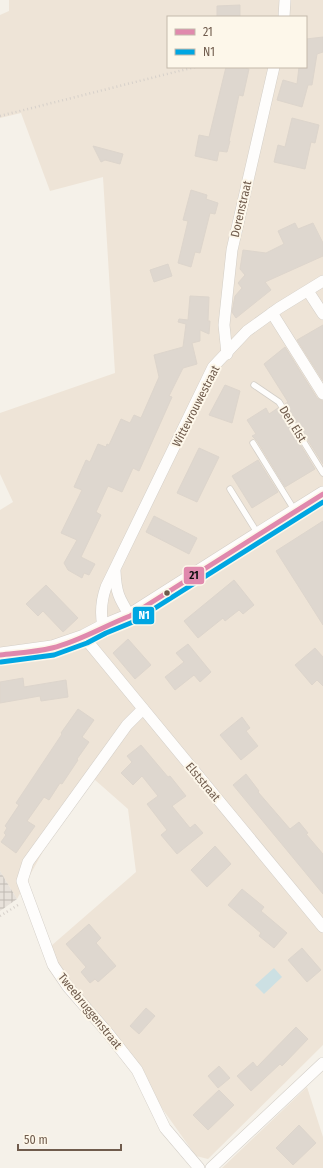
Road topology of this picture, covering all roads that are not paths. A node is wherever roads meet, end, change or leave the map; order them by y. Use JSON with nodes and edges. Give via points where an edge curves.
{"nodes":[{"id":1,"x":285,"y":0,"type":"edge"},
{"id":2,"x":284,"y":16,"type":"edge"},
{"id":3,"x":274,"y":68,"type":"edge"},
{"id":4,"x":323,"y":281,"type":"edge"},
{"id":5,"x":308,"y":291,"type":"junction"},
{"id":6,"x":272,"y":313,"type":"junction"},
{"id":7,"x":323,"y":314,"type":"edge"},
{"id":8,"x":227,"y":354,"type":"junction"},
{"id":9,"x":254,"y":385,"type":"dead end"},
{"id":10,"x":323,"y":394,"type":"edge"},
{"id":11,"x":253,"y":443,"type":"dead end"},
{"id":12,"x":323,"y":472,"type":"edge"},
{"id":13,"x":230,"y":489,"type":"dead end"},
{"id":14,"x":323,"y":494,"type":"edge"},
{"id":15,"x":295,"y":512,"type":"junction"},
{"id":16,"x":258,"y":534,"type":"junction"},
{"id":17,"x":115,"y":571,"type":"junction"},
{"id":18,"x":130,"y":616,"type":"junction"},
{"id":19,"x":103,"y":627,"type":"junction"},
{"id":20,"x":84,"y":637,"type":"junction"},
{"id":21,"x":0,"y":655,"type":"edge"},
{"id":22,"x":143,"y":709,"type":"junction"},
{"id":23,"x":323,"y":927,"type":"edge"},
{"id":24,"x":323,"y":1063,"type":"edge"},
{"id":25,"x":199,"y":1168,"type":"edge"},
{"id":26,"x":211,"y":1168,"type":"edge"}],
"edges":[{"from":1,"to":2,"type":"street"},
{"from":3,"to":8,"type":"street","name":"Dorenstraat","via":[[232,250],[224,326]]},
{"from":4,"to":5,"type":"street","name":"Wittevrouwestraat"},
{"from":5,"to":6,"type":"street","name":"Wittevrouwestraat"},
{"from":5,"to":7,"type":"street"},
{"from":6,"to":8,"type":"street","name":"Wittevrouwestraat","via":[[247,332]]},
{"from":6,"to":10,"type":"street"},
{"from":8,"to":17,"type":"street","name":"Wittevrouwestraat","via":[[213,367]]},
{"from":9,"to":12,"type":"lane","name":"Den Elst","via":[[279,402]]},
{"from":11,"to":15,"type":"lane"},
{"from":13,"to":16,"type":"lane"},
{"from":14,"to":15,"type":"street"},
{"from":15,"to":16,"type":"street"},
{"from":16,"to":18,"type":"street"},
{"from":17,"to":18,"type":"street","via":[[119,597]]},
{"from":17,"to":19,"type":"street","name":"Wittevrouwestraat","via":[[102,601],[100,612]]},
{"from":18,"to":19,"type":"street"},
{"from":19,"to":20,"type":"street"},
{"from":20,"to":21,"type":"street","via":[[52,648]]},
{"from":20,"to":22,"type":"street","name":"Elststraat"},
{"from":22,"to":23,"type":"street","name":"Elststraat"},
{"from":22,"to":25,"type":"street","name":"Tweebruggenstraat","via":[[127,725],[28,862],[22,882],[53,965],[68,987],[137,1070],[166,1128]]},
{"from":24,"to":26,"type":"street"}]}
